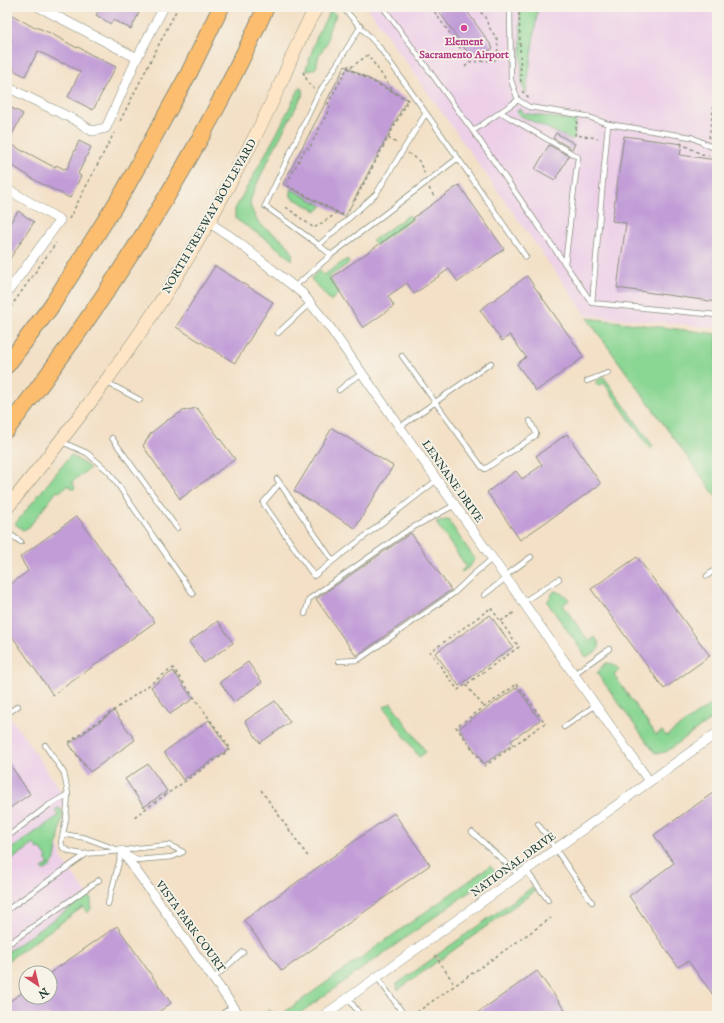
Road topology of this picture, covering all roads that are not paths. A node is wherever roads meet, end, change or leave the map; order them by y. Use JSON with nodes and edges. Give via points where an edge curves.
{"nodes":[{"id":1,"x":39,"y":7,"type":"edge"},
{"id":2,"x":164,"y":7,"type":"edge"},
{"id":3,"x":220,"y":7,"type":"edge"},
{"id":4,"x":266,"y":7,"type":"edge"},
{"id":5,"x":317,"y":7,"type":"edge"},
{"id":6,"x":342,"y":7,"type":"edge"},
{"id":7,"x":383,"y":7,"type":"edge"},
{"id":8,"x":510,"y":7,"type":"edge"},
{"id":9,"x":361,"y":26,"type":"junction"},
{"id":10,"x":137,"y":58,"type":"junction"},
{"id":11,"x":7,"y":87,"type":"edge"},
{"id":12,"x":518,"y":100,"type":"junction"},
{"id":13,"x":500,"y":112,"type":"junction"},
{"id":14,"x":426,"y":113,"type":"junction"},
{"id":15,"x":608,"y":124,"type":"junction"},
{"id":16,"x":473,"y":131,"type":"junction"},
{"id":17,"x":717,"y":148,"type":"edge"},
{"id":18,"x":458,"y":158,"type":"junction"},
{"id":19,"x":7,"y":189,"type":"edge"},
{"id":20,"x":208,"y":222,"type":"junction"},
{"id":21,"x":319,"y":245,"type":"junction"},
{"id":22,"x":331,"y":255,"type":"junction"},
{"id":23,"x":526,"y":257,"type":"dead end"},
{"id":24,"x":565,"y":264,"type":"junction"},
{"id":25,"x":294,"y":287,"type":"junction"},
{"id":26,"x":7,"y":293,"type":"edge"},
{"id":27,"x":310,"y":303,"type":"junction"},
{"id":28,"x":592,"y":303,"type":"junction"},
{"id":29,"x":717,"y":315,"type":"edge"},
{"id":30,"x":278,"y":333,"type":"dead end"},
{"id":31,"x":402,"y":356,"type":"dead end"},
{"id":32,"x":490,"y":363,"type":"dead end"},
{"id":33,"x":7,"y":365,"type":"edge"},
{"id":34,"x":608,"y":373,"type":"dead end"},
{"id":35,"x":362,"y":374,"type":"junction"},
{"id":36,"x":106,"y":381,"type":"junction"},
{"id":37,"x":587,"y":381,"type":"dead end"},
{"id":38,"x":339,"y":390,"type":"dead end"},
{"id":39,"x":140,"y":400,"type":"dead end"},
{"id":40,"x":436,"y":402,"type":"junction"},
{"id":41,"x":530,"y":421,"type":"dead end"},
{"id":42,"x":400,"y":427,"type":"junction"},
{"id":43,"x":7,"y":429,"type":"edge"},
{"id":44,"x":112,"y":438,"type":"dead end"},
{"id":45,"x":61,"y":441,"type":"junction"},
{"id":46,"x":437,"y":480,"type":"junction"},
{"id":47,"x":455,"y":505,"type":"junction"},
{"id":48,"x":7,"y":508,"type":"edge"},
{"id":49,"x":177,"y":528,"type":"dead end"},
{"id":50,"x":7,"y":532,"type":"edge"},
{"id":51,"x":20,"y":542,"type":"dead end"},
{"id":52,"x":531,"y":557,"type":"dead end"},
{"id":53,"x":492,"y":558,"type":"junction"},
{"id":54,"x":333,"y":561,"type":"junction"},
{"id":55,"x":717,"y":568,"type":"edge"},
{"id":56,"x":707,"y":576,"type":"dead end"},
{"id":57,"x":505,"y":577,"type":"junction"},
{"id":58,"x":559,"y":579,"type":"dead end"},
{"id":59,"x":193,"y":594,"type":"dead end"},
{"id":60,"x":484,"y":595,"type":"dead end"},
{"id":61,"x":523,"y":602,"type":"junction"},
{"id":62,"x":305,"y":614,"type":"dead end"},
{"id":63,"x":609,"y":649,"type":"dead end"},
{"id":64,"x":339,"y":660,"type":"dead end"},
{"id":65,"x":574,"y":674,"type":"junction"},
{"id":66,"x":596,"y":705,"type":"junction"},
{"id":67,"x":18,"y":706,"type":"dead end"},
{"id":68,"x":7,"y":714,"type":"edge"},
{"id":69,"x":564,"y":727,"type":"dead end"},
{"id":70,"x":717,"y":733,"type":"edge"},
{"id":71,"x":45,"y":744,"type":"dead end"},
{"id":72,"x":650,"y":781,"type":"junction"},
{"id":73,"x":68,"y":794,"type":"junction"},
{"id":74,"x":538,"y":824,"type":"dead end"},
{"id":75,"x":472,"y":832,"type":"dead end"},
{"id":76,"x":63,"y":834,"type":"junction"},
{"id":77,"x":7,"y":837,"type":"edge"},
{"id":78,"x":555,"y":848,"type":"junction"},
{"id":79,"x":122,"y":851,"type":"junction"},
{"id":80,"x":86,"y":854,"type":"junction"},
{"id":81,"x":523,"y":872,"type":"junction"},
{"id":82,"x":99,"y":880,"type":"dead end"},
{"id":83,"x":548,"y":900,"type":"dead end"},
{"id":84,"x":592,"y":902,"type":"dead end"},
{"id":85,"x":108,"y":904,"type":"dead end"},
{"id":86,"x":7,"y":910,"type":"edge"},
{"id":87,"x":7,"y":945,"type":"edge"},
{"id":88,"x":243,"y":952,"type":"dead end"},
{"id":89,"x":377,"y":977,"type":"junction"},
{"id":90,"x":214,"y":978,"type":"junction"},
{"id":91,"x":348,"y":998,"type":"junction"},
{"id":92,"x":233,"y":1006,"type":"junction"},
{"id":93,"x":218,"y":1016,"type":"edge"},
{"id":94,"x":240,"y":1016,"type":"edge"},
{"id":95,"x":323,"y":1016,"type":"edge"},
{"id":96,"x":361,"y":1016,"type":"edge"},
{"id":97,"x":405,"y":1016,"type":"edge"}],
"edges":[{"from":1,"to":10,"type":"street"},
{"from":2,"to":10,"type":"street"},
{"from":3,"to":33,"type":"highway","via":[[189,73],[124,191],[52,305]]},
{"from":4,"to":43,"type":"highway","via":[[198,142],[123,268],[48,376]]},
{"from":5,"to":20,"type":"street","name":"NORTH FREEWAY BOULEVARD","via":[[301,36],[267,113]]},
{"from":6,"to":9,"type":"lane"},
{"from":7,"to":16,"type":"lane"},
{"from":8,"to":12,"type":"lane","via":[[511,80]]},
{"from":9,"to":14,"type":"lane","via":[[380,48]]},
{"from":9,"to":21,"type":"lane","via":[[317,96],[265,206]]},
{"from":10,"to":11,"type":"street","via":[[110,131],[92,131]]},
{"from":12,"to":13,"type":"lane"},
{"from":12,"to":15,"type":"lane","via":[[529,107],[586,116]]},
{"from":13,"to":16,"type":"lane"},
{"from":13,"to":24,"type":"lane","via":[[578,157]]},
{"from":14,"to":18,"type":"lane"},
{"from":14,"to":21,"type":"lane","via":[[376,194]]},
{"from":15,"to":17,"type":"lane","via":[[691,137]]},
{"from":15,"to":28,"type":"lane"},
{"from":16,"to":24,"type":"lane"},
{"from":18,"to":22,"type":"lane"},
{"from":18,"to":23,"type":"lane"},
{"from":19,"to":26,"type":"street","via":[[63,222]]},
{"from":20,"to":25,"type":"street","name":"LENNANE DRIVE","via":[[230,236]]},
{"from":20,"to":36,"type":"street","name":"NORTH FREEWAY BOULEVARD","via":[[163,298]]},
{"from":21,"to":22,"type":"lane"},
{"from":22,"to":25,"type":"lane"},
{"from":24,"to":28,"type":"lane"},
{"from":25,"to":27,"type":"street","name":"LENNANE DRIVE"},
{"from":27,"to":30,"type":"lane"},
{"from":27,"to":35,"type":"street","name":"LENNANE DRIVE"},
{"from":28,"to":29,"type":"lane"},
{"from":31,"to":40,"type":"lane"},
{"from":32,"to":40,"type":"lane"},
{"from":34,"to":37,"type":"lane"},
{"from":35,"to":38,"type":"lane"},
{"from":35,"to":42,"type":"street","name":"LENNANE DRIVE"},
{"from":36,"to":39,"type":"lane"},
{"from":36,"to":45,"type":"street","name":"NORTH FREEWAY BOULEVARD"},
{"from":40,"to":41,"type":"lane","via":[[485,469],[535,436]]},
{"from":40,"to":42,"type":"lane"},
{"from":42,"to":46,"type":"street","name":"LENNANE DRIVE"},
{"from":44,"to":49,"type":"lane"},
{"from":45,"to":48,"type":"street","name":"NORTH FREEWAY BOULEVARD"},
{"from":45,"to":59,"type":"lane","via":[[87,453],[109,472]]},
{"from":46,"to":47,"type":"street","name":"LENNANE DRIVE"},
{"from":46,"to":54,"type":"lane"},
{"from":47,"to":53,"type":"street","name":"LENNANE DRIVE"},
{"from":47,"to":62,"type":"lane","via":[[408,530],[309,599]]},
{"from":50,"to":51,"type":"lane"},
{"from":52,"to":57,"type":"lane"},
{"from":53,"to":57,"type":"street","name":"LENNANE DRIVE"},
{"from":53,"to":64,"type":"lane","via":[[454,593],[358,660]]},
{"from":54,"to":54,"type":"lane","via":[[314,576],[263,503],[278,481]]},
{"from":55,"to":56,"type":"lane"},
{"from":57,"to":60,"type":"lane"},
{"from":57,"to":61,"type":"street","name":"LENNANE DRIVE"},
{"from":58,"to":61,"type":"lane"},
{"from":61,"to":65,"type":"street","name":"LENNANE DRIVE"},
{"from":63,"to":65,"type":"lane"},
{"from":65,"to":66,"type":"street","name":"LENNANE DRIVE"},
{"from":66,"to":69,"type":"lane"},
{"from":66,"to":72,"type":"street","name":"LENNANE DRIVE"},
{"from":67,"to":68,"type":"lane"},
{"from":70,"to":72,"type":"street","name":"NATIONAL DRIVE"},
{"from":71,"to":73,"type":"lane","via":[[64,773]]},
{"from":72,"to":78,"type":"street","name":"NATIONAL DRIVE"},
{"from":73,"to":76,"type":"lane"},
{"from":73,"to":77,"type":"lane"},
{"from":74,"to":78,"type":"lane"},
{"from":75,"to":81,"type":"lane"},
{"from":76,"to":79,"type":"lane","via":[[86,838]]},
{"from":76,"to":80,"type":"lane","via":[[63,848]]},
{"from":78,"to":81,"type":"street","name":"NATIONAL DRIVE"},
{"from":78,"to":84,"type":"lane"},
{"from":79,"to":79,"type":"lane","via":[[137,860],[172,857],[183,852],[168,845]]},
{"from":79,"to":80,"type":"lane"},
{"from":79,"to":85,"type":"lane"},
{"from":79,"to":90,"type":"street","name":"VISTA PARK COURT"},
{"from":80,"to":86,"type":"lane"},
{"from":81,"to":83,"type":"lane"},
{"from":81,"to":89,"type":"street","name":"NATIONAL DRIVE"},
{"from":82,"to":87,"type":"lane"},
{"from":88,"to":90,"type":"lane"},
{"from":89,"to":91,"type":"street","name":"NATIONAL DRIVE"},
{"from":89,"to":97,"type":"lane"},
{"from":90,"to":92,"type":"street","name":"VISTA PARK COURT"},
{"from":91,"to":95,"type":"street","name":"NATIONAL DRIVE"},
{"from":91,"to":96,"type":"lane"},
{"from":92,"to":93,"type":"lane"},
{"from":92,"to":94,"type":"street","name":"VISTA PARK COURT"}]}
